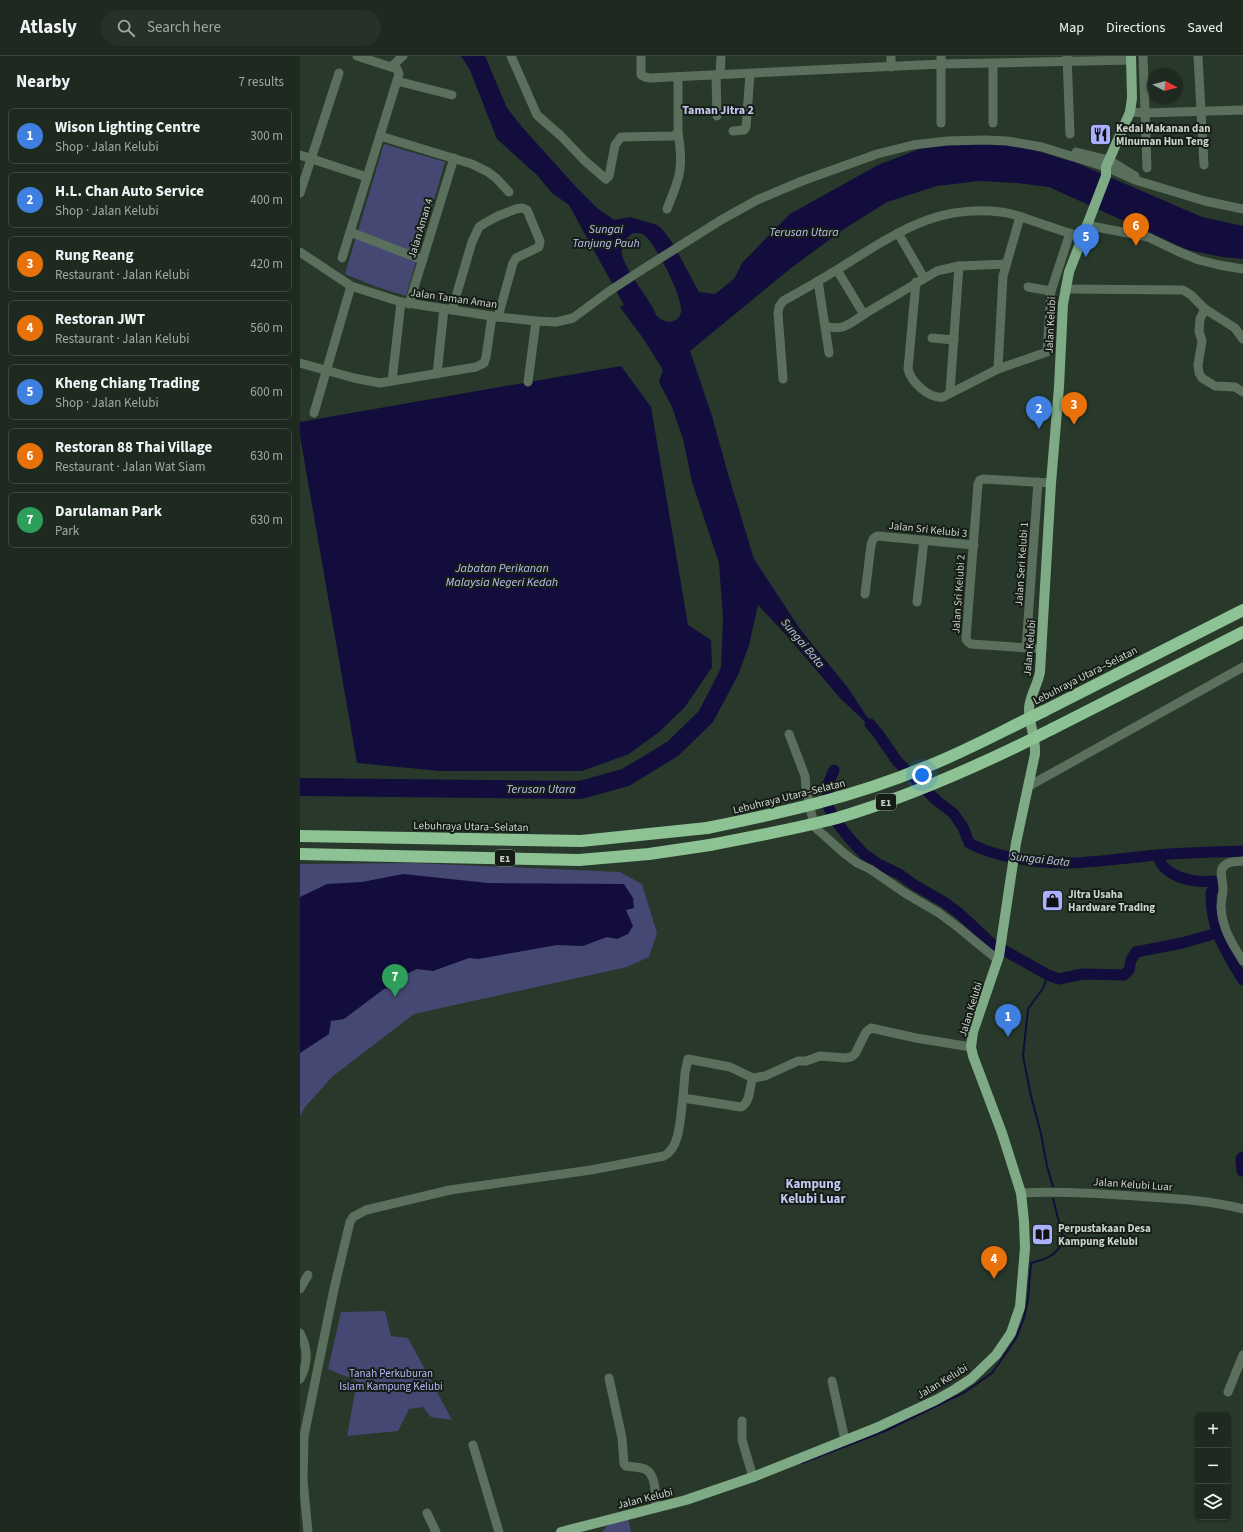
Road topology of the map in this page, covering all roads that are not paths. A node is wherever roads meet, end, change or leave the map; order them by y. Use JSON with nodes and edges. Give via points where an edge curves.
{"nodes":[{"id":1,"x":357,"y":56,"type":"edge"},
{"id":2,"x":395,"y":56,"type":"edge"},
{"id":3,"x":403,"y":56,"type":"edge"},
{"id":4,"x":511,"y":56,"type":"edge"},
{"id":5,"x":641,"y":56,"type":"edge"},
{"id":6,"x":721,"y":56,"type":"edge"},
{"id":7,"x":891,"y":56,"type":"edge"},
{"id":8,"x":1142,"y":56,"type":"edge"},
{"id":9,"x":1198,"y":56,"type":"edge"},
{"id":10,"x":1120,"y":58,"type":"edge"},
{"id":11,"x":1131,"y":58,"type":"edge"},
{"id":12,"x":1067,"y":59,"type":"edge"},
{"id":13,"x":941,"y":60,"type":"edge"},
{"id":14,"x":993,"y":64,"type":"junction"},
{"id":15,"x":392,"y":66,"type":"junction"},
{"id":16,"x":891,"y":67,"type":"junction"},
{"id":17,"x":338,"y":73,"type":"dead end"},
{"id":18,"x":750,"y":74,"type":"junction"},
{"id":19,"x":718,"y":75,"type":"junction"},
{"id":20,"x":678,"y":77,"type":"junction"},
{"id":21,"x":397,"y":81,"type":"junction"},
{"id":22,"x":452,"y":95,"type":"dead end"},
{"id":23,"x":1243,"y":110,"type":"edge"},
{"id":24,"x":1200,"y":111,"type":"junction"},
{"id":25,"x":1145,"y":113,"type":"junction"},
{"id":26,"x":717,"y":116,"type":"dead end"},
{"id":27,"x":1129,"y":116,"type":"junction"},
{"id":28,"x":941,"y":123,"type":"dead end"},
{"id":29,"x":993,"y":123,"type":"dead end"},
{"id":30,"x":733,"y":131,"type":"dead end"},
{"id":31,"x":678,"y":133,"type":"junction"},
{"id":32,"x":1070,"y":134,"type":"dead end"},
{"id":33,"x":380,"y":136,"type":"junction"},
{"id":34,"x":300,"y":155,"type":"edge"},
{"id":35,"x":454,"y":158,"type":"junction"},
{"id":36,"x":310,"y":159,"type":"junction"},
{"id":37,"x":1204,"y":165,"type":"dead end"},
{"id":38,"x":1109,"y":168,"type":"junction"},
{"id":39,"x":1147,"y":168,"type":"dead end"},
{"id":40,"x":367,"y":177,"type":"junction"},
{"id":41,"x":300,"y":192,"type":"edge"},
{"id":42,"x":509,"y":192,"type":"dead end"},
{"id":43,"x":667,"y":209,"type":"dead end"},
{"id":44,"x":1243,"y":209,"type":"edge"},
{"id":45,"x":1020,"y":217,"type":"junction"},
{"id":46,"x":1088,"y":221,"type":"junction"},
{"id":47,"x":350,"y":232,"type":"junction"},
{"id":48,"x":898,"y":232,"type":"junction"},
{"id":49,"x":1070,"y":233,"type":"junction"},
{"id":50,"x":1082,"y":238,"type":"junction"},
{"id":51,"x":301,"y":255,"type":"edge"},
{"id":52,"x":342,"y":258,"type":"dead end"},
{"id":53,"x":423,"y":260,"type":"junction"},
{"id":54,"x":1006,"y":264,"type":"junction"},
{"id":55,"x":959,"y":266,"type":"junction"},
{"id":56,"x":1243,"y":269,"type":"edge"},
{"id":57,"x":837,"y":270,"type":"junction"},
{"id":58,"x":920,"y":280,"type":"junction"},
{"id":59,"x":818,"y":281,"type":"junction"},
{"id":60,"x":351,"y":286,"type":"junction"},
{"id":61,"x":1028,"y":287,"type":"dead end"},
{"id":62,"x":1065,"y":289,"type":"junction"},
{"id":63,"x":1051,"y":291,"type":"junction"},
{"id":64,"x":405,"y":303,"type":"junction"},
{"id":65,"x":1050,"y":303,"type":"junction"},
{"id":66,"x":1063,"y":304,"type":"junction"},
{"id":67,"x":1205,"y":309,"type":"junction"},
{"id":68,"x":448,"y":310,"type":"junction"},
{"id":69,"x":866,"y":313,"type":"junction"},
{"id":70,"x":495,"y":316,"type":"junction"},
{"id":71,"x":536,"y":322,"type":"junction"},
{"id":72,"x":826,"y":326,"type":"junction"},
{"id":73,"x":932,"y":338,"type":"dead end"},
{"id":74,"x":1243,"y":339,"type":"edge"},
{"id":75,"x":954,"y":340,"type":"junction"},
{"id":76,"x":829,"y":353,"type":"dead end"},
{"id":77,"x":300,"y":363,"type":"edge"},
{"id":78,"x":998,"y":369,"type":"junction"},
{"id":79,"x":327,"y":371,"type":"junction"},
{"id":80,"x":437,"y":374,"type":"junction"},
{"id":81,"x":783,"y":379,"type":"dead end"},
{"id":82,"x":392,"y":380,"type":"junction"},
{"id":83,"x":528,"y":382,"type":"dead end"},
{"id":84,"x":950,"y":392,"type":"junction"},
{"id":85,"x":1243,"y":392,"type":"edge"},
{"id":86,"x":314,"y":413,"type":"dead end"},
{"id":87,"x":1038,"y":482,"type":"junction"},
{"id":88,"x":1051,"y":483,"type":"junction"},
{"id":89,"x":924,"y":540,"type":"junction"},
{"id":90,"x":974,"y":545,"type":"junction"},
{"id":91,"x":865,"y":594,"type":"dead end"},
{"id":92,"x":917,"y":602,"type":"dead end"},
{"id":93,"x":1243,"y":610,"type":"edge"},
{"id":94,"x":1243,"y":632,"type":"edge"},
{"id":95,"x":1026,"y":648,"type":"junction"},
{"id":96,"x":1042,"y":650,"type":"junction"},
{"id":97,"x":1243,"y":667,"type":"edge"},
{"id":98,"x":789,"y":734,"type":"dead end"},
{"id":99,"x":1029,"y":786,"type":"junction"},
{"id":100,"x":300,"y":836,"type":"edge"},
{"id":101,"x":300,"y":854,"type":"edge"},
{"id":102,"x":1243,"y":861,"type":"edge"},
{"id":103,"x":998,"y":958,"type":"junction"},
{"id":104,"x":1243,"y":961,"type":"edge"},
{"id":105,"x":971,"y":1047,"type":"junction"},
{"id":106,"x":753,"y":1078,"type":"junction"},
{"id":107,"x":683,"y":1098,"type":"junction"},
{"id":108,"x":1021,"y":1193,"type":"junction"},
{"id":109,"x":1243,"y":1209,"type":"edge"},
{"id":110,"x":308,"y":1275,"type":"dead end"},
{"id":111,"x":300,"y":1289,"type":"edge"},
{"id":112,"x":300,"y":1333,"type":"edge"},
{"id":113,"x":1243,"y":1355,"type":"edge"},
{"id":114,"x":609,"y":1378,"type":"dead end"},
{"id":115,"x":300,"y":1379,"type":"edge"},
{"id":116,"x":832,"y":1381,"type":"dead end"},
{"id":117,"x":1228,"y":1392,"type":"dead end"},
{"id":118,"x":742,"y":1421,"type":"dead end"},
{"id":119,"x":845,"y":1440,"type":"junction"},
{"id":120,"x":473,"y":1445,"type":"dead end"},
{"id":121,"x":753,"y":1477,"type":"junction"},
{"id":122,"x":656,"y":1508,"type":"junction"},
{"id":123,"x":427,"y":1513,"type":"dead end"},
{"id":124,"x":308,"y":1532,"type":"edge"},
{"id":125,"x":436,"y":1532,"type":"edge"},
{"id":126,"x":499,"y":1532,"type":"edge"},
{"id":127,"x":561,"y":1532,"type":"edge"}],
"edges":[{"from":1,"to":15,"type":"street"},
{"from":2,"to":15,"type":"street"},
{"from":3,"to":15,"type":"street"},
{"from":4,"to":31,"type":"street","via":[[537,116],[606,179],[609,176],[615,145],[621,137],[673,136]]},
{"from":5,"to":20,"type":"street","via":[[642,75],[645,77]]},
{"from":6,"to":19,"type":"street"},
{"from":7,"to":16,"type":"street"},
{"from":8,"to":25,"type":"street"},
{"from":9,"to":24,"type":"street"},
{"from":10,"to":11,"type":"street"},
{"from":10,"to":12,"type":"street"},
{"from":11,"to":27,"type":"main road","name":"Jalan Kelubi","via":[[1132,98]]},
{"from":12,"to":14,"type":"street"},
{"from":12,"to":32,"type":"street"},
{"from":13,"to":14,"type":"street"},
{"from":13,"to":16,"type":"street"},
{"from":13,"to":28,"type":"street"},
{"from":14,"to":29,"type":"street"},
{"from":15,"to":21,"type":"street","via":[[399,71]]},
{"from":16,"to":18,"type":"street"},
{"from":17,"to":36,"type":"street"},
{"from":18,"to":19,"type":"street"},
{"from":18,"to":30,"type":"street","via":[[746,128]]},
{"from":19,"to":20,"type":"street"},
{"from":19,"to":26,"type":"street"},
{"from":20,"to":31,"type":"street"},
{"from":21,"to":22,"type":"street"},
{"from":21,"to":33,"type":"street"},
{"from":23,"to":24,"type":"street"},
{"from":24,"to":25,"type":"street"},
{"from":24,"to":37,"type":"street"},
{"from":25,"to":27,"type":"street"},
{"from":25,"to":39,"type":"street"},
{"from":27,"to":38,"type":"main road","name":"Jalan Kelubi"},
{"from":31,"to":43,"type":"street","via":[[682,158],[681,172]]},
{"from":33,"to":35,"type":"street"},
{"from":33,"to":40,"type":"street"},
{"from":34,"to":36,"type":"street"},
{"from":35,"to":42,"type":"street","via":[[488,172]]},
{"from":35,"to":53,"type":"street","name":"Jalan Aman 4"},
{"from":36,"to":40,"type":"street"},
{"from":36,"to":41,"type":"street"},
{"from":38,"to":44,"type":"street","name":"Jalan Taman Aman","via":[[1205,201]]},
{"from":38,"to":46,"type":"main road","name":"Jalan Kelubi"},
{"from":38,"to":71,"type":"street","name":"Jalan Taman Aman","via":[[1058,151],[1019,143],[986,140],[947,141],[887,151],[757,200],[640,271],[573,318],[556,322]]},
{"from":40,"to":47,"type":"street"},
{"from":45,"to":48,"type":"street","via":[[1002,212],[953,212],[922,221]]},
{"from":45,"to":49,"type":"street"},
{"from":45,"to":54,"type":"street"},
{"from":46,"to":50,"type":"main road","name":"Jalan Kelubi"},
{"from":46,"to":56,"type":"street","via":[[1148,237],[1199,260]]},
{"from":47,"to":52,"type":"street"},
{"from":47,"to":53,"type":"street"},
{"from":48,"to":57,"type":"street"},
{"from":48,"to":58,"type":"street"},
{"from":49,"to":50,"type":"street"},
{"from":49,"to":63,"type":"street"},
{"from":50,"to":62,"type":"main road","name":"Jalan Kelubi"},
{"from":51,"to":60,"type":"street","name":"Jalan Taman Aman"},
{"from":53,"to":64,"type":"street","name":"Jalan Aman 4"},
{"from":54,"to":55,"type":"street"},
{"from":54,"to":78,"type":"street","via":[[1001,289]]},
{"from":55,"to":58,"type":"street","via":[[947,268]]},
{"from":55,"to":75,"type":"street"},
{"from":57,"to":59,"type":"street"},
{"from":57,"to":69,"type":"street","via":[[863,313]]},
{"from":58,"to":69,"type":"street"},
{"from":58,"to":84,"type":"street","via":[[908,363],[909,374],[924,390],[936,397],[942,397]]},
{"from":59,"to":72,"type":"street"},
{"from":59,"to":81,"type":"street","via":[[779,307]]},
{"from":60,"to":64,"type":"street","name":"Jalan Taman Aman"},
{"from":60,"to":79,"type":"street"},
{"from":61,"to":63,"type":"street"},
{"from":62,"to":66,"type":"main road","name":"Jalan Kelubi"},
{"from":62,"to":67,"type":"street","via":[[1183,290]]},
{"from":63,"to":65,"type":"street"},
{"from":64,"to":68,"type":"street","name":"Jalan Taman Aman"},
{"from":64,"to":82,"type":"street","name":"Jalan Aman 4"},
{"from":65,"to":66,"type":"street"},
{"from":65,"to":78,"type":"street","via":[[1047,352]]},
{"from":66,"to":88,"type":"main road","name":"Jalan Kelubi"},
{"from":67,"to":74,"type":"street","via":[[1235,328]]},
{"from":67,"to":85,"type":"street","via":[[1200,319],[1199,331],[1202,341],[1199,373],[1215,386],[1235,387]]},
{"from":68,"to":70,"type":"street","name":"Jalan Taman Aman"},
{"from":68,"to":70,"type":"street","via":[[479,227],[498,216],[516,209],[525,209],[540,245],[516,258]]},
{"from":68,"to":80,"type":"street"},
{"from":69,"to":72,"type":"street","via":[[844,328]]},
{"from":70,"to":71,"type":"street","name":"Jalan Taman Aman"},
{"from":70,"to":80,"type":"street","via":[[484,364]]},
{"from":71,"to":83,"type":"street"},
{"from":72,"to":76,"type":"street"},
{"from":73,"to":75,"type":"street"},
{"from":75,"to":84,"type":"street"},
{"from":77,"to":79,"type":"street"},
{"from":78,"to":84,"type":"street"},
{"from":79,"to":82,"type":"street","via":[[368,381]]},
{"from":79,"to":86,"type":"street"},
{"from":80,"to":82,"type":"street"},
{"from":87,"to":88,"type":"street","name":"Jalan Sri Kelubi 3"},
{"from":87,"to":90,"type":"street","name":"Jalan Sri Kelubi 3","via":[[980,480]]},
{"from":87,"to":95,"type":"street","name":"Jalan Seri Kelubi 1"},
{"from":88,"to":96,"type":"main road","name":"Jalan Kelubi"},
{"from":89,"to":90,"type":"street","name":"Jalan Sri Kelubi 3"},
{"from":89,"to":91,"type":"street","name":"Jalan Sri Kelubi 3","via":[[877,536],[873,539]]},
{"from":89,"to":92,"type":"street"},
{"from":90,"to":95,"type":"street","name":"Jalan Sri Kelubi 2","via":[[966,639],[968,642]]},
{"from":93,"to":100,"type":"highway","name":"Lebuhraya Utara–Selatan","number":"E1","bridge":true,"via":[[950,757],[882,784],[801,807],[707,828],[581,841]]},
{"from":94,"to":101,"type":"highway","number":"E1","bridge":true,"via":[[984,762],[887,802],[808,825],[710,845],[649,854],[579,860]]},
{"from":95,"to":96,"type":"street","name":"Jalan Sri Kelubi 2"},
{"from":96,"to":99,"type":"main road","name":"Jalan Kelubi","via":[[1039,678],[1030,705],[1035,745]]},
{"from":97,"to":99,"type":"street"},
{"from":98,"to":103,"type":"street","via":[[805,776],[815,827],[857,862],[959,928]]},
{"from":99,"to":103,"type":"main road","name":"Jalan Kelubi","via":[[1016,843]]},
{"from":102,"to":104,"type":"street","via":[[1226,864],[1221,873],[1223,921],[1229,939]]},
{"from":103,"to":105,"type":"main road","name":"Jalan Kelubi"},
{"from":105,"to":106,"type":"street","via":[[871,1028],[851,1057],[820,1056],[798,1061],[765,1076]]},
{"from":105,"to":108,"type":"main road","name":"Jalan Kelubi"},
{"from":106,"to":107,"type":"street","via":[[747,1102],[741,1107]]},
{"from":106,"to":107,"type":"street","via":[[730,1067],[688,1060]]},
{"from":107,"to":124,"type":"street","via":[[675,1143],[664,1156],[591,1170],[450,1190],[366,1210],[353,1217],[334,1289],[304,1436],[303,1480]]},
{"from":108,"to":109,"type":"street","name":"Jalan Kelubi Luar","via":[[1062,1192],[1131,1196],[1214,1202]]},
{"from":108,"to":119,"type":"main road","name":"Jalan Kelubi","via":[[1025,1241],[1020,1307],[1010,1333],[999,1351],[975,1376],[954,1390]]},
{"from":110,"to":111,"type":"street"},
{"from":112,"to":115,"type":"street","via":[[306,1353],[305,1368]]},
{"from":113,"to":117,"type":"street"},
{"from":114,"to":122,"type":"street","via":[[622,1438],[624,1464],[649,1472],[653,1480]]},
{"from":116,"to":119,"type":"street"},
{"from":118,"to":121,"type":"street","via":[[742,1440]]},
{"from":119,"to":121,"type":"main road","name":"Jalan Kelubi"},
{"from":120,"to":126,"type":"street"},
{"from":121,"to":122,"type":"main road","name":"Jalan Kelubi"},
{"from":122,"to":127,"type":"main road","name":"Jalan Kelubi"},
{"from":123,"to":125,"type":"street"}]}
